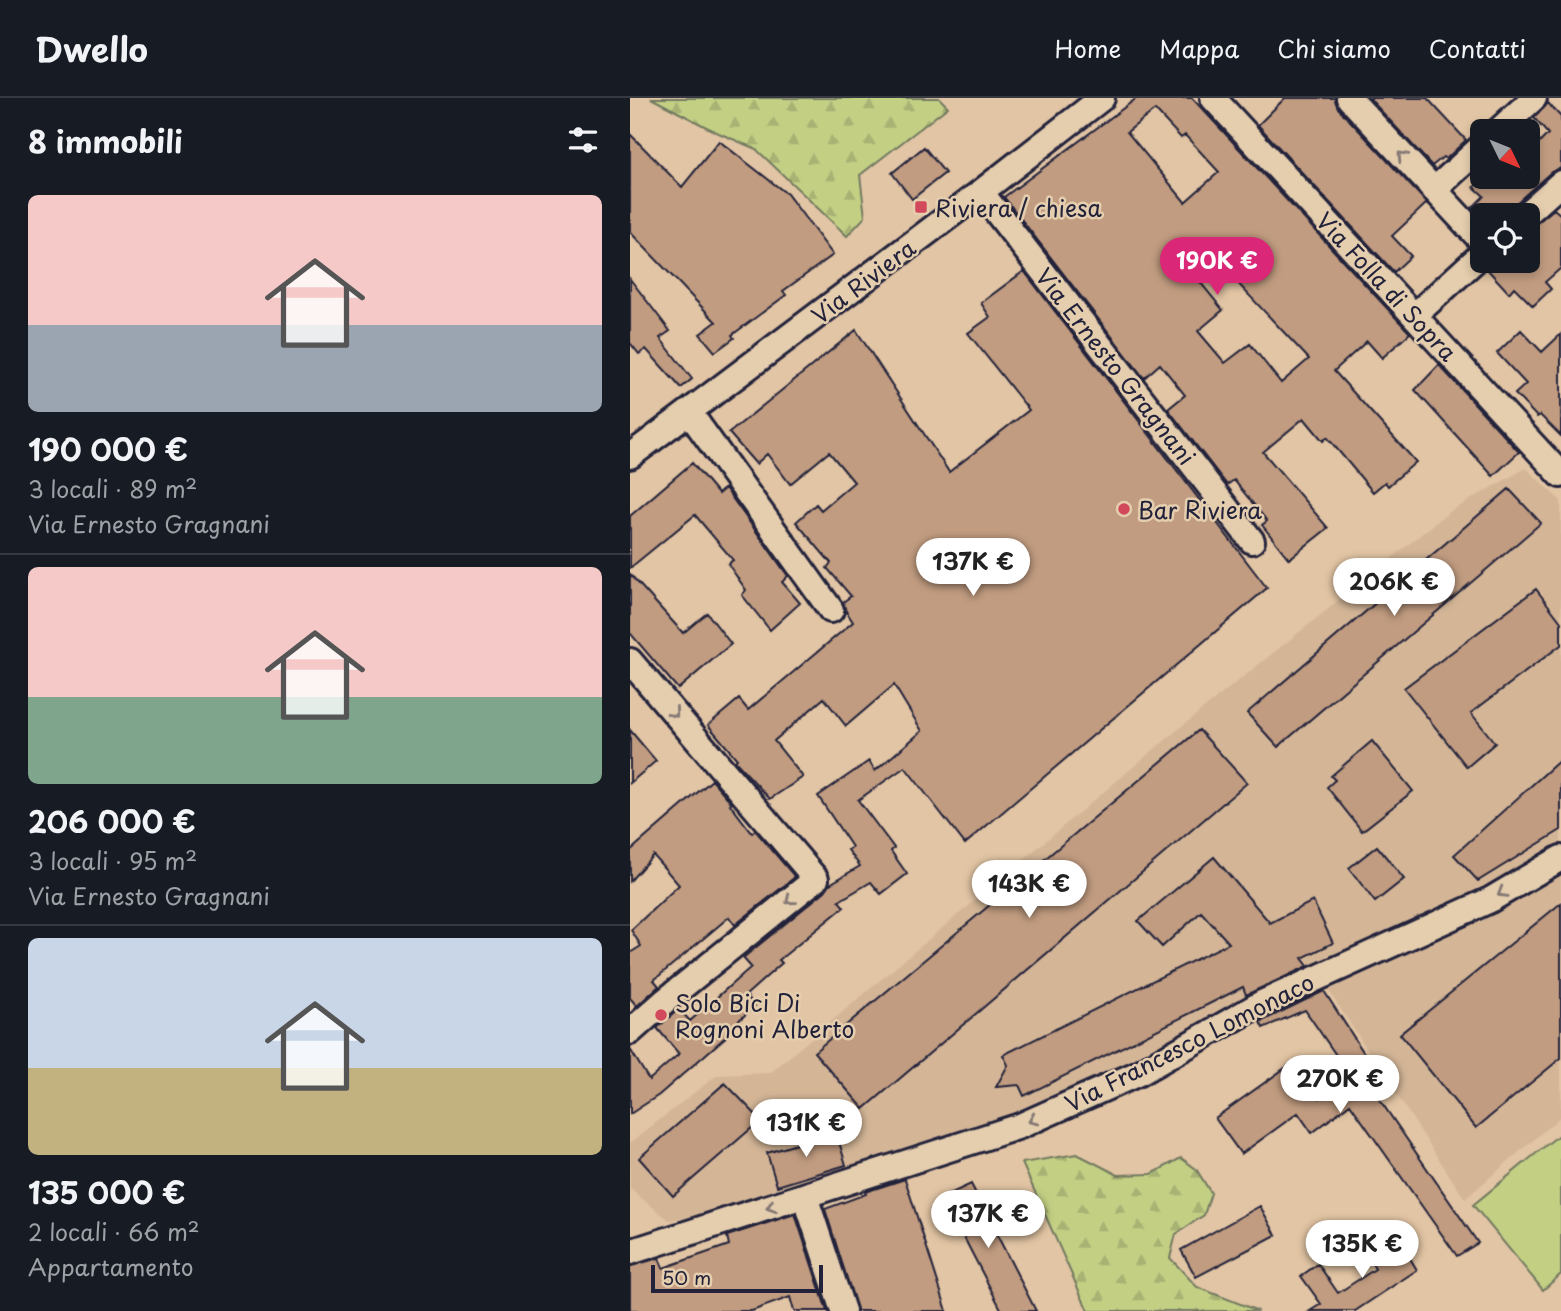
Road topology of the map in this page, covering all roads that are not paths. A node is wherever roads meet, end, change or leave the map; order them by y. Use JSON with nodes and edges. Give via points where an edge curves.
{"nodes":[{"id":1,"x":1102,"y":98,"type":"edge"},
{"id":2,"x":1213,"y":98,"type":"edge"},
{"id":3,"x":1349,"y":98,"type":"edge"},
{"id":4,"x":1534,"y":98,"type":"edge"},
{"id":5,"x":1511,"y":119,"type":"edge"},
{"id":6,"x":1470,"y":157,"type":"edge"},
{"id":7,"x":1434,"y":190,"type":"junction"},
{"id":8,"x":981,"y":192,"type":"junction"},
{"id":9,"x":1557,"y":194,"type":"edge"},
{"id":10,"x":1540,"y":205,"type":"edge"},
{"id":11,"x":1470,"y":228,"type":"edge"},
{"id":12,"x":1470,"y":265,"type":"edge"},
{"id":13,"x":1414,"y":316,"type":"junction"},
{"id":14,"x":689,"y":411,"type":"junction"},
{"id":15,"x":630,"y":456,"type":"edge"},
{"id":16,"x":1561,"y":475,"type":"edge"},
{"id":17,"x":1252,"y":541,"type":"dead end"},
{"id":18,"x":831,"y":610,"type":"dead end"},
{"id":19,"x":630,"y":661,"type":"edge"},
{"id":20,"x":1561,"y":858,"type":"edge"},
{"id":21,"x":630,"y":1032,"type":"edge"},
{"id":22,"x":804,"y":1196,"type":"junction"},
{"id":23,"x":630,"y":1252,"type":"edge"},
{"id":24,"x":843,"y":1311,"type":"edge"}],
"edges":[{"from":1,"to":8,"type":"street","name":"Via Riviera"},
{"from":2,"to":13,"type":"street","name":"Via Folla di Sopra"},
{"from":7,"to":3,"type":"street","one_way":true},
{"from":4,"to":5,"type":"street"},
{"from":6,"to":7,"type":"street"},
{"from":7,"to":11,"type":"street"},
{"from":8,"to":14,"type":"street","name":"Via Riviera"},
{"from":8,"to":17,"type":"street","name":"Via Ernesto Gragnani"},
{"from":9,"to":10,"type":"street"},
{"from":12,"to":13,"type":"street"},
{"from":13,"to":16,"type":"street","name":"Via Folla di Sopra"},
{"from":14,"to":15,"type":"street","name":"Via Riviera"},
{"from":14,"to":18,"type":"street"},
{"from":19,"to":21,"type":"street","one_way":true,"via":[[816,879]]},
{"from":20,"to":22,"type":"street","name":"Via Francesco Lomonaco","one_way":true,"via":[[1490,900],[1262,1003],[1139,1073],[1020,1126]]},
{"from":22,"to":23,"type":"street","name":"Via Francesco Lomonaco","one_way":true},
{"from":22,"to":24,"type":"street"}]}
